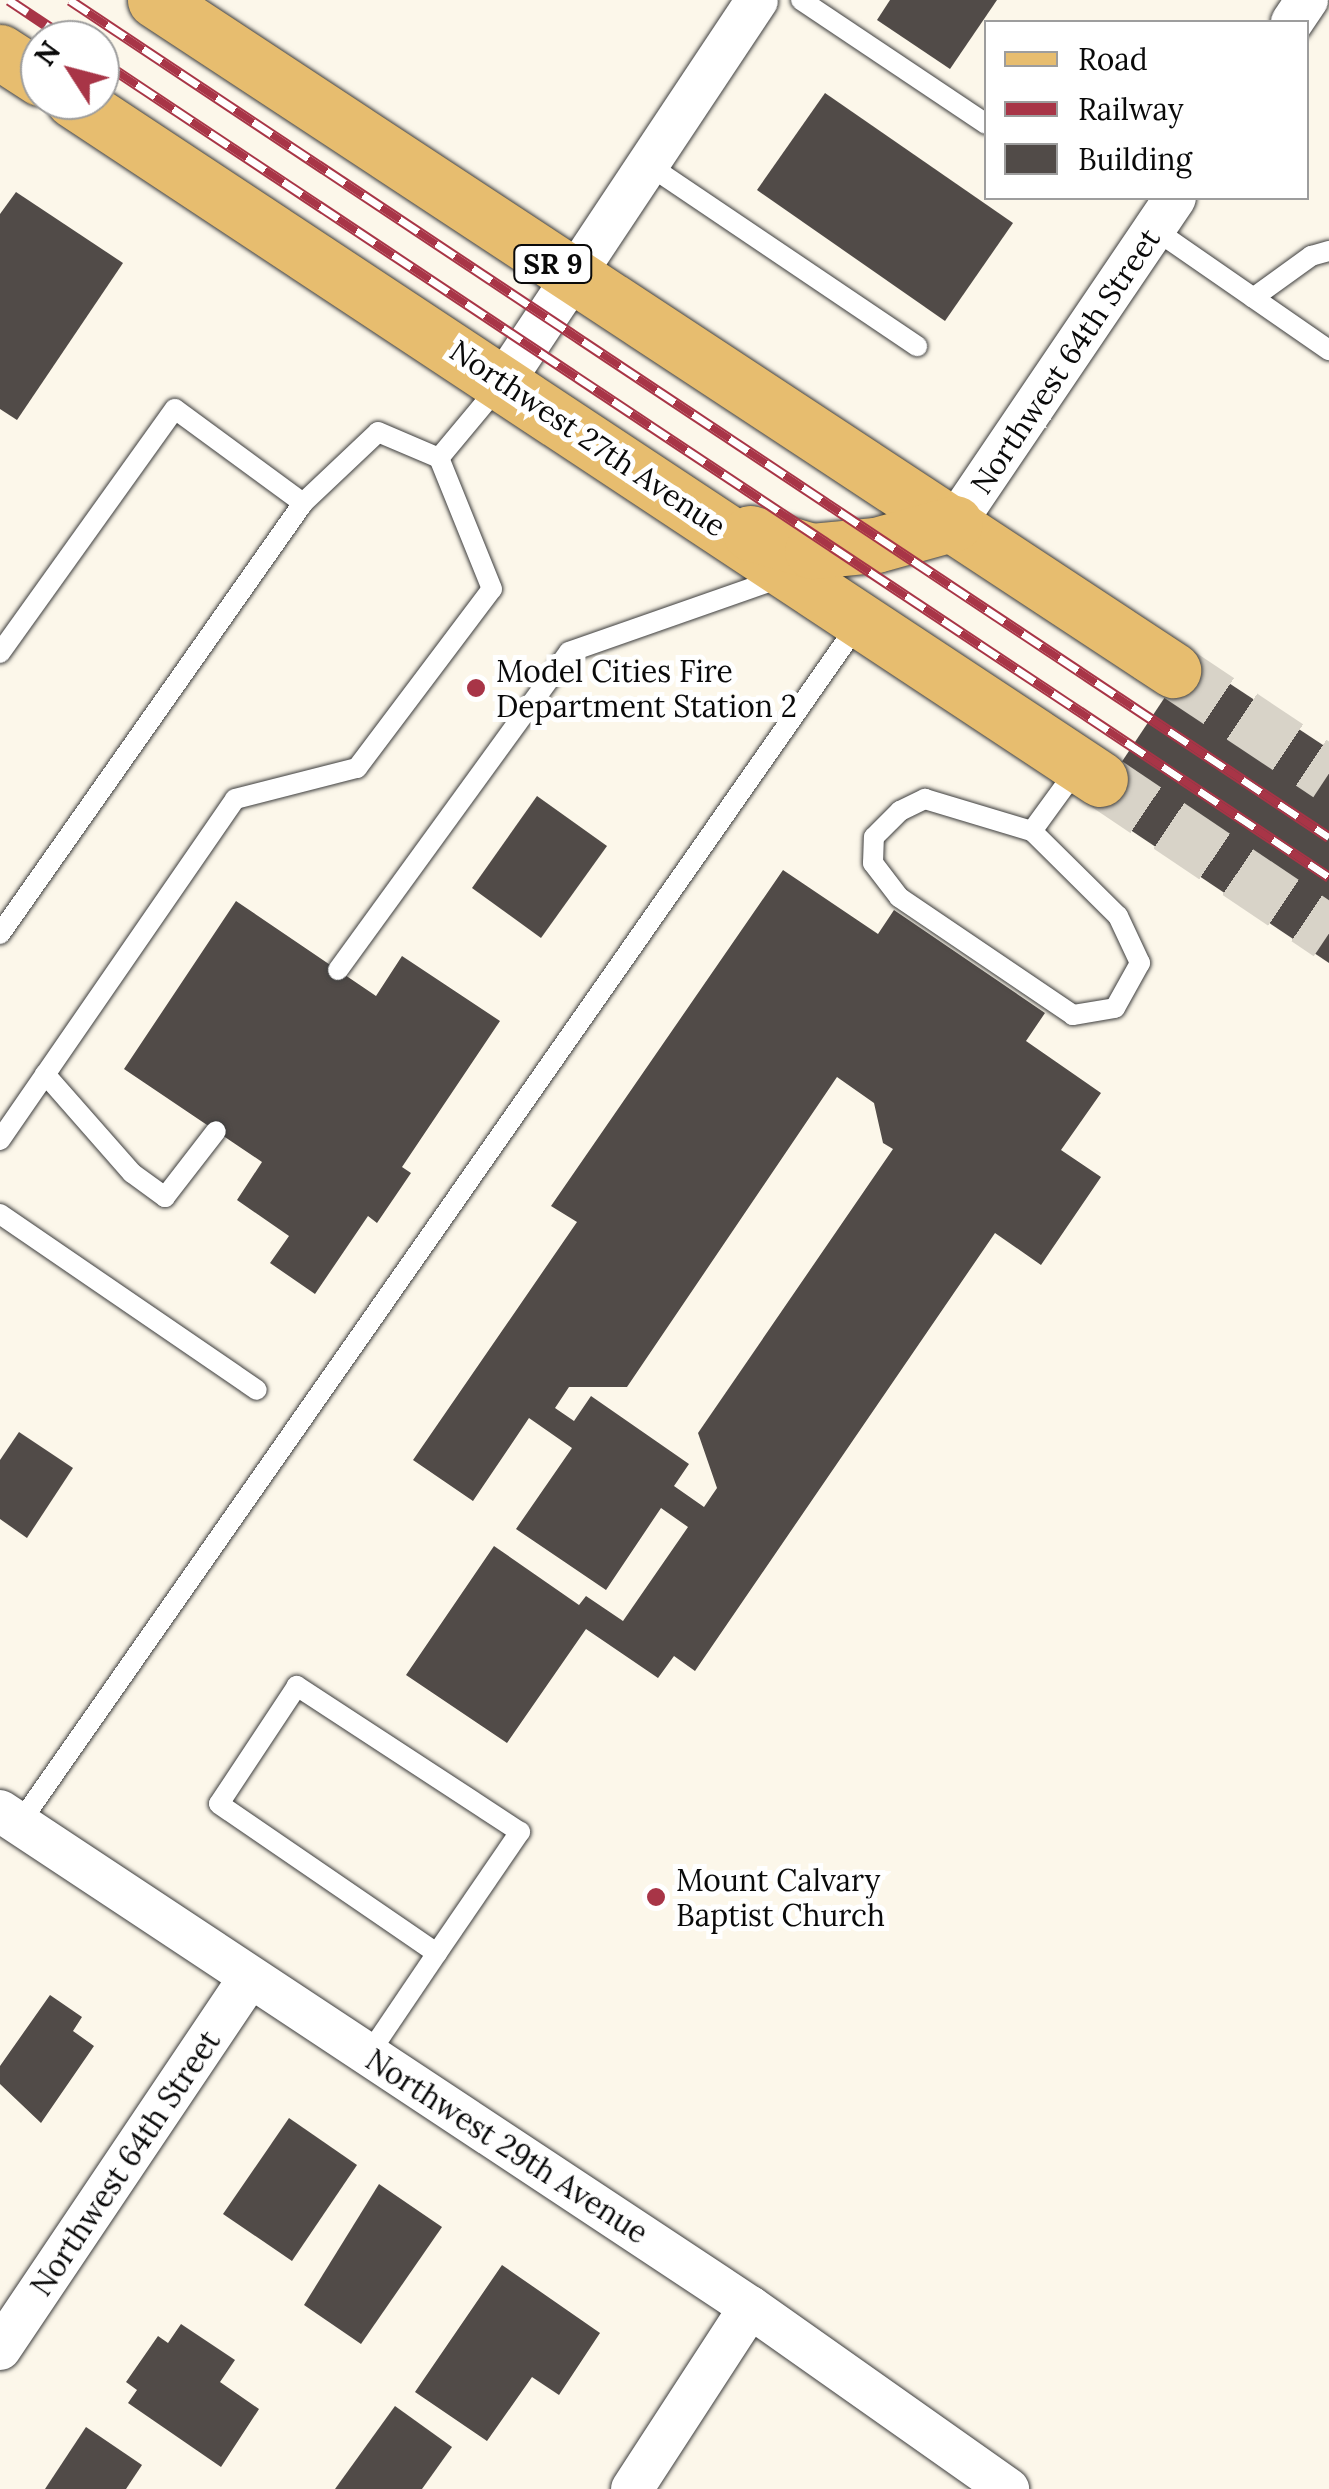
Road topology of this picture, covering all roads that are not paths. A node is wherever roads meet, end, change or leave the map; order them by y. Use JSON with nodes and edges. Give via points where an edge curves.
{"nodes":[{"id":1,"x":154,"y":0,"type":"edge"},
{"id":2,"x":757,"y":0,"type":"edge"},
{"id":3,"x":800,"y":0,"type":"edge"},
{"id":4,"x":104,"y":120,"type":"edge"},
{"id":5,"x":984,"y":123,"type":"edge"},
{"id":6,"x":647,"y":164,"type":"junction"},
{"id":7,"x":1164,"y":214,"type":"edge"},
{"id":8,"x":1329,"y":251,"type":"edge"},
{"id":9,"x":571,"y":276,"type":"junction"},
{"id":10,"x":1254,"y":298,"type":"junction"},
{"id":11,"x":917,"y":346,"type":"dead end"},
{"id":12,"x":1329,"y":350,"type":"edge"},
{"id":13,"x":504,"y":381,"type":"junction"},
{"id":14,"x":440,"y":458,"type":"junction"},
{"id":15,"x":303,"y":503,"type":"junction"},
{"id":16,"x":719,"y":524,"type":"junction"},
{"id":17,"x":955,"y":524,"type":"junction"},
{"id":18,"x":792,"y":574,"type":"junction"},
{"id":19,"x":861,"y":619,"type":"junction"},
{"id":20,"x":0,"y":653,"type":"edge"},
{"id":21,"x":1172,"y":670,"type":"tunnel mouth"},
{"id":22,"x":1090,"y":772,"type":"joint"},
{"id":23,"x":1032,"y":831,"type":"junction"},
{"id":24,"x":0,"y":934,"type":"edge"},
{"id":25,"x":338,"y":970,"type":"dead end"},
{"id":26,"x":45,"y":1074,"type":"junction"},
{"id":27,"x":216,"y":1131,"type":"dead end"},
{"id":28,"x":0,"y":1140,"type":"edge"},
{"id":29,"x":0,"y":1214,"type":"edge"},
{"id":30,"x":258,"y":1390,"type":"dead end"},
{"id":31,"x":10,"y":1818,"type":"edge"},
{"id":32,"x":437,"y":1953,"type":"junction"},
{"id":33,"x":250,"y":1977,"type":"junction"},
{"id":34,"x":368,"y":2055,"type":"junction"},
{"id":35,"x":750,"y":2306,"type":"junction"},
{"id":36,"x":0,"y":2349,"type":"edge"},
{"id":37,"x":632,"y":2489,"type":"edge"},
{"id":38,"x":1008,"y":2489,"type":"edge"}],
"edges":[{"from":1,"to":9,"type":"main road","number":"SR 9"},
{"from":2,"to":6,"type":"street"},
{"from":3,"to":5,"type":"lane"},
{"from":4,"to":13,"type":"main road","name":"Northwest 27th Avenue"},
{"from":6,"to":9,"type":"street"},
{"from":6,"to":11,"type":"lane"},
{"from":7,"to":10,"type":"lane"},
{"from":7,"to":17,"type":"street","name":"Northwest 64th Street"},
{"from":8,"to":10,"type":"lane","via":[[1311,256]]},
{"from":9,"to":13,"type":"street"},
{"from":9,"to":17,"type":"main road","number":"SR 9"},
{"from":10,"to":12,"type":"lane"},
{"from":13,"to":14,"type":"lane"},
{"from":13,"to":16,"type":"main road","name":"Northwest 27th Avenue"},
{"from":14,"to":15,"type":"lane","via":[[378,432]]},
{"from":14,"to":26,"type":"lane","via":[[492,588],[357,768],[235,799]]},
{"from":15,"to":20,"type":"lane","via":[[175,409]]},
{"from":15,"to":24,"type":"lane"},
{"from":16,"to":17,"type":"main road","via":[[812,551],[876,545]]},
{"from":16,"to":18,"type":"main road","name":"Northwest 27th Avenue"},
{"from":17,"to":21,"type":"main road","number":"SR 9"},
{"from":18,"to":19,"type":"main road","name":"Northwest 27th Avenue"},
{"from":18,"to":25,"type":"lane","via":[[570,652]]},
{"from":19,"to":22,"type":"main road","name":"Northwest 27th Avenue"},
{"from":19,"to":31,"type":"lane"},
{"from":22,"to":23,"type":"lane"},
{"from":23,"to":23,"type":"lane","via":[[925,799],[900,810],[874,836],[873,863],[900,897],[1074,1014],[1114,1008],[1140,963],[1133,947],[1118,916]]},
{"from":26,"to":27,"type":"lane","via":[[132,1173],[165,1198]]},
{"from":26,"to":28,"type":"lane"},
{"from":29,"to":30,"type":"lane"},
{"from":31,"to":33,"type":"street","name":"Northwest 29th Avenue"},
{"from":32,"to":32,"type":"lane","via":[[520,1832],[297,1686],[219,1804]]},
{"from":32,"to":34,"type":"lane"},
{"from":33,"to":34,"type":"street","name":"Northwest 29th Avenue"},
{"from":33,"to":36,"type":"street","name":"Northwest 64th Street"},
{"from":34,"to":35,"type":"street","name":"Northwest 29th Avenue"},
{"from":35,"to":37,"type":"street"},
{"from":35,"to":38,"type":"street","name":"Northwest 29th Avenue"}]}
